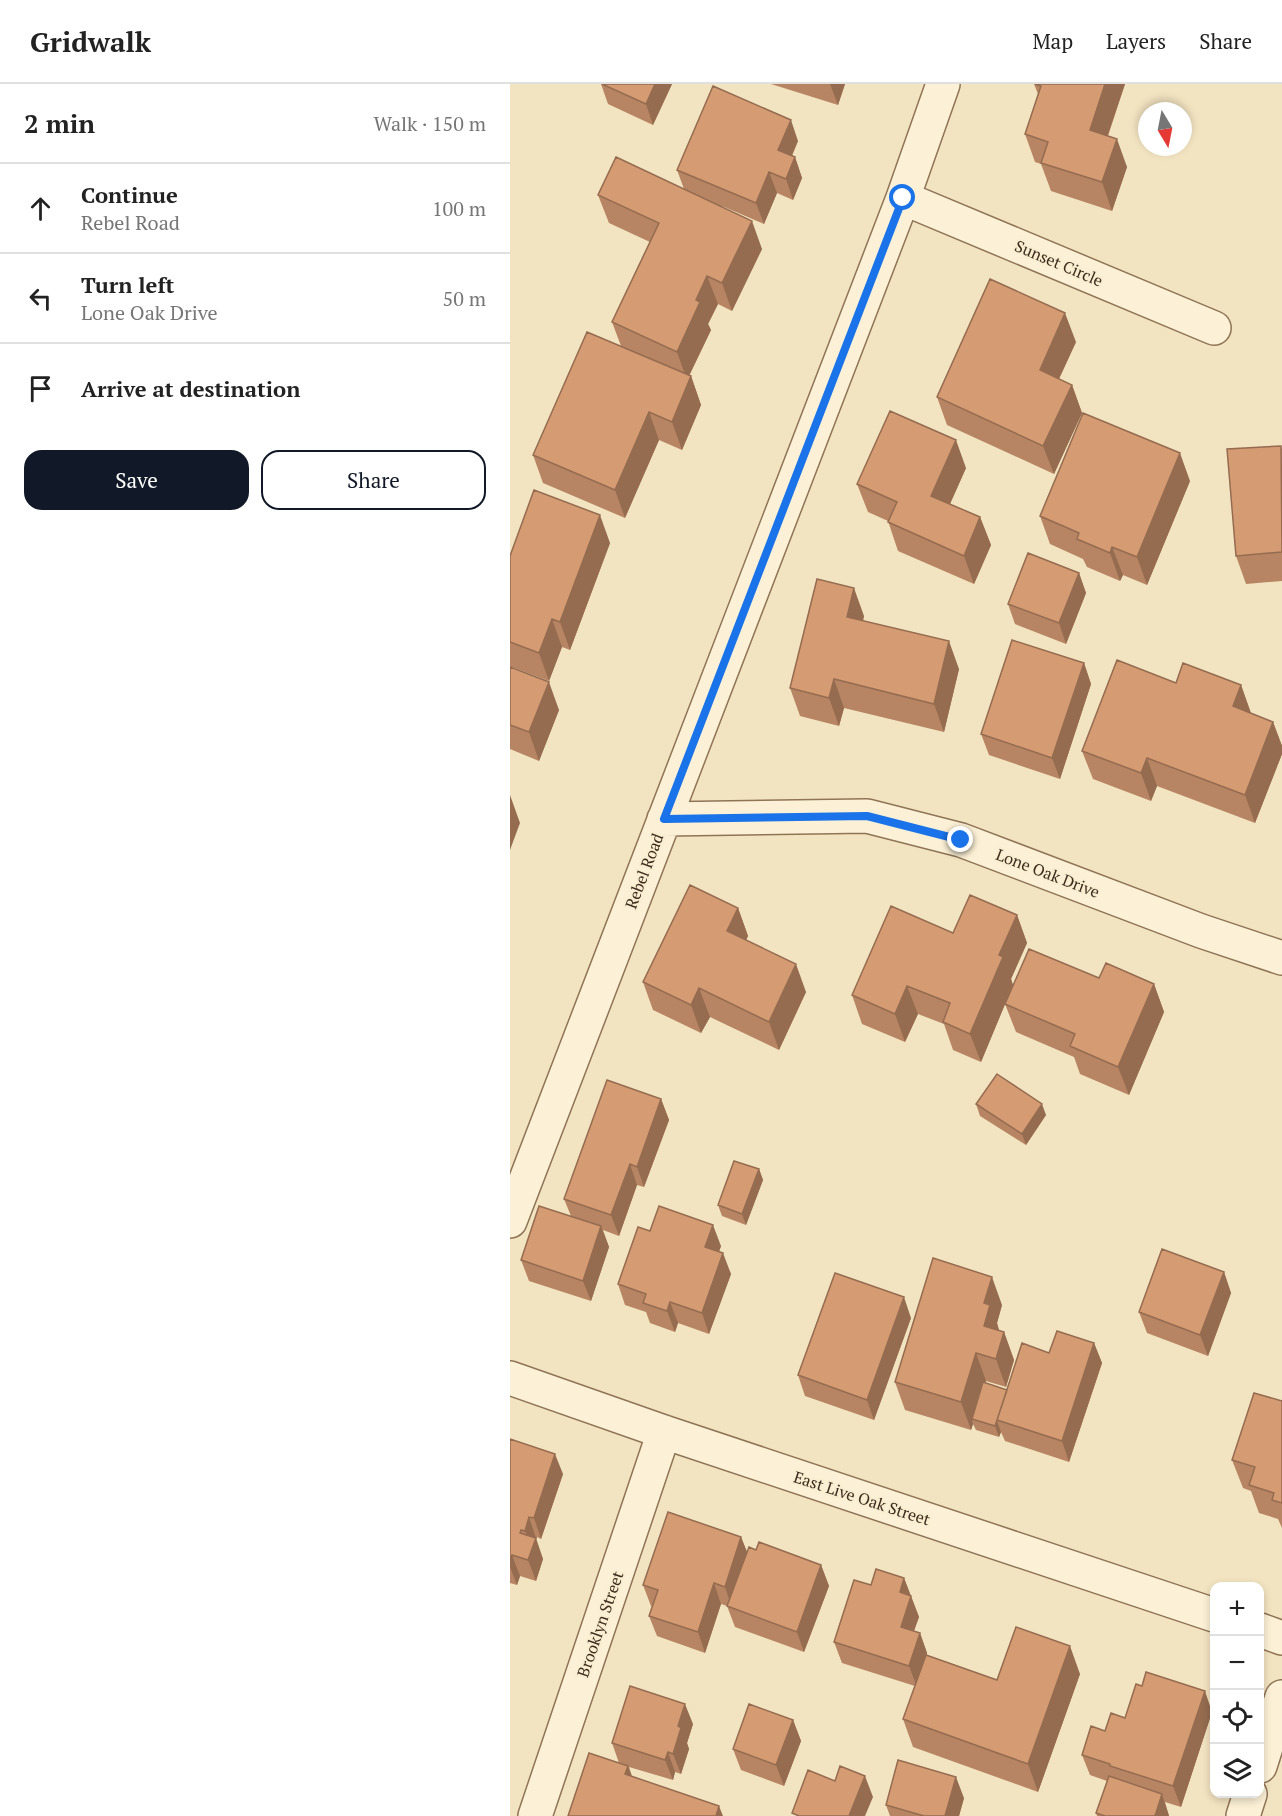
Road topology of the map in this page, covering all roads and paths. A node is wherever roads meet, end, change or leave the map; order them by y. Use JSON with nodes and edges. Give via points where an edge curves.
{"nodes":[{"id":1,"x":943,"y":84,"type":"edge"},
{"id":2,"x":903,"y":198,"type":"junction"},
{"id":3,"x":1214,"y":328,"type":"dead end"},
{"id":4,"x":664,"y":819,"type":"junction"},
{"id":5,"x":1282,"y":958,"type":"edge"},
{"id":6,"x":510,"y":1221,"type":"edge"},
{"id":7,"x":510,"y":1378,"type":"edge"},
{"id":8,"x":664,"y":1431,"type":"junction"},
{"id":9,"x":1210,"y":1614,"type":"edge"},
{"id":10,"x":1264,"y":1631,"type":"edge"},
{"id":11,"x":1282,"y":1638,"type":"edge"},
{"id":12,"x":1282,"y":1697,"type":"edge"},
{"id":13,"x":1264,"y":1753,"type":"edge"},
{"id":14,"x":1249,"y":1798,"type":"edge"},
{"id":15,"x":535,"y":1816,"type":"edge"},
{"id":16,"x":1243,"y":1816,"type":"edge"}],
"edges":[{"from":1,"to":2,"type":"street","name":"Rebel Road"},
{"from":2,"to":3,"type":"street","name":"Sunset Circle"},
{"from":2,"to":4,"type":"street","name":"Rebel Road"},
{"from":4,"to":5,"type":"street","name":"Lone Oak Drive","via":[[867,816],[961,840]]},
{"from":4,"to":6,"type":"street","name":"Rebel Road"},
{"from":7,"to":8,"type":"street","name":"East Live Oak Street"},
{"from":8,"to":9,"type":"street","name":"East Live Oak Street"},
{"from":8,"to":15,"type":"street","name":"Brooklyn Street"},
{"from":10,"to":11,"type":"street"},
{"from":12,"to":13,"type":"street"},
{"from":14,"to":16,"type":"street"}]}
